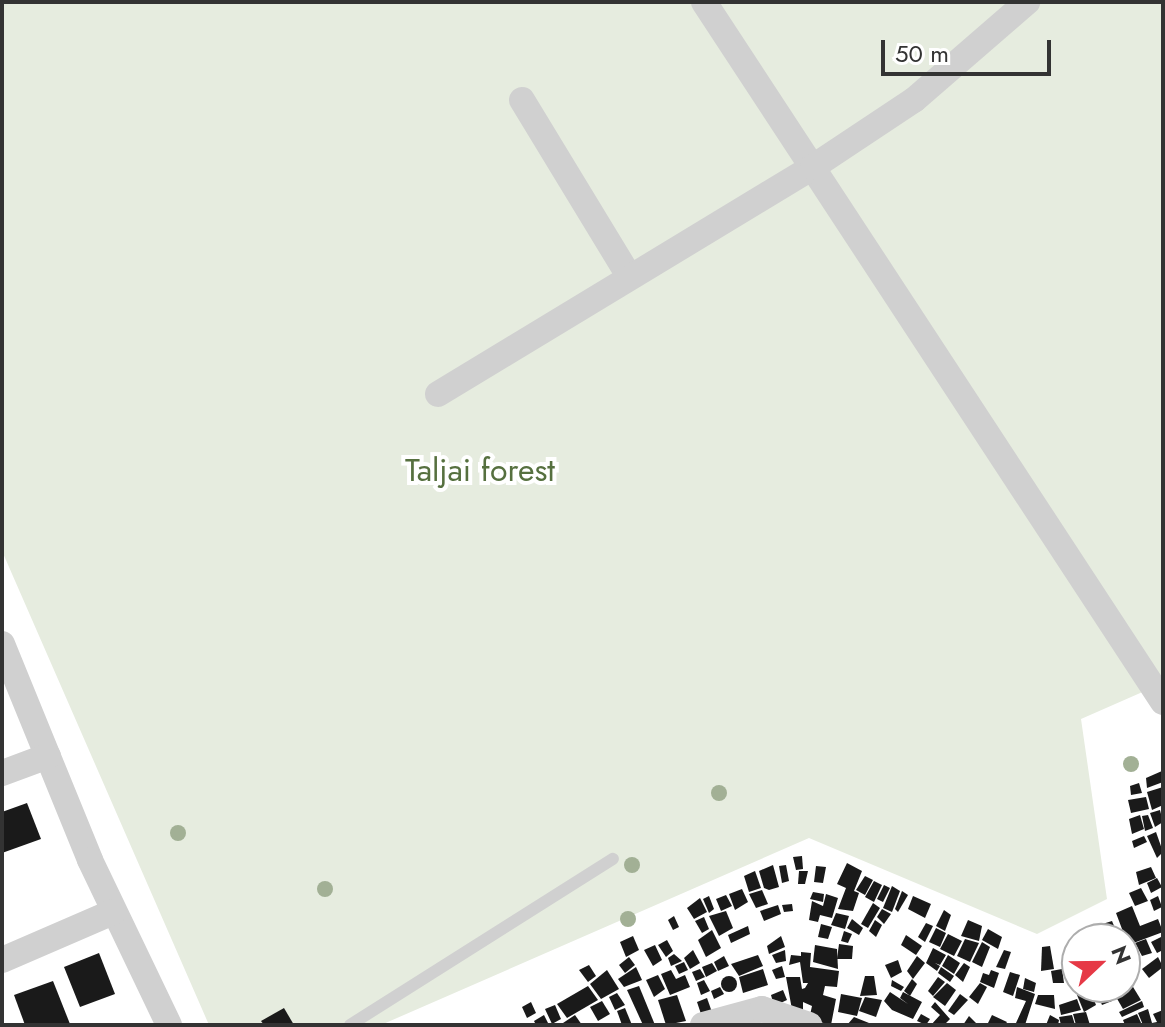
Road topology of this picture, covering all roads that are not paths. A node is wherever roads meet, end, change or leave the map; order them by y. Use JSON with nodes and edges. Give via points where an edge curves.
{"nodes":[{"id":1,"x":704,"y":2,"type":"edge"},
{"id":2,"x":1027,"y":2,"type":"edge"},
{"id":3,"x":522,"y":100,"type":"dead end"},
{"id":4,"x":813,"y":167,"type":"junction"},
{"id":5,"x":629,"y":276,"type":"junction"},
{"id":6,"x":438,"y":394,"type":"dead end"},
{"id":7,"x":2,"y":644,"type":"edge"},
{"id":8,"x":8,"y":675,"type":"edge"},
{"id":9,"x":1163,"y":702,"type":"edge"},
{"id":10,"x":48,"y":756,"type":"junction"},
{"id":11,"x":2,"y":773,"type":"edge"},
{"id":12,"x":613,"y":859,"type":"dead end"},
{"id":13,"x":113,"y":912,"type":"junction"},
{"id":14,"x":2,"y":960,"type":"edge"},
{"id":15,"x":169,"y":1025,"type":"edge"},
{"id":16,"x":350,"y":1025,"type":"edge"},
{"id":17,"x":703,"y":1025,"type":"edge"},
{"id":18,"x":809,"y":1025,"type":"edge"}],
"edges":[{"from":1,"to":4,"type":"street"},
{"from":2,"to":4,"type":"street","via":[[914,100]]},
{"from":3,"to":5,"type":"street"},
{"from":4,"to":5,"type":"street"},
{"from":4,"to":9,"type":"street"},
{"from":5,"to":6,"type":"street"},
{"from":7,"to":8,"type":"street"},
{"from":8,"to":10,"type":"street"},
{"from":10,"to":11,"type":"street"},
{"from":10,"to":13,"type":"street"},
{"from":12,"to":16,"type":"lane"},
{"from":13,"to":14,"type":"street"},
{"from":13,"to":15,"type":"street"},
{"from":17,"to":18,"type":"street","via":[[762,1009]]}]}
